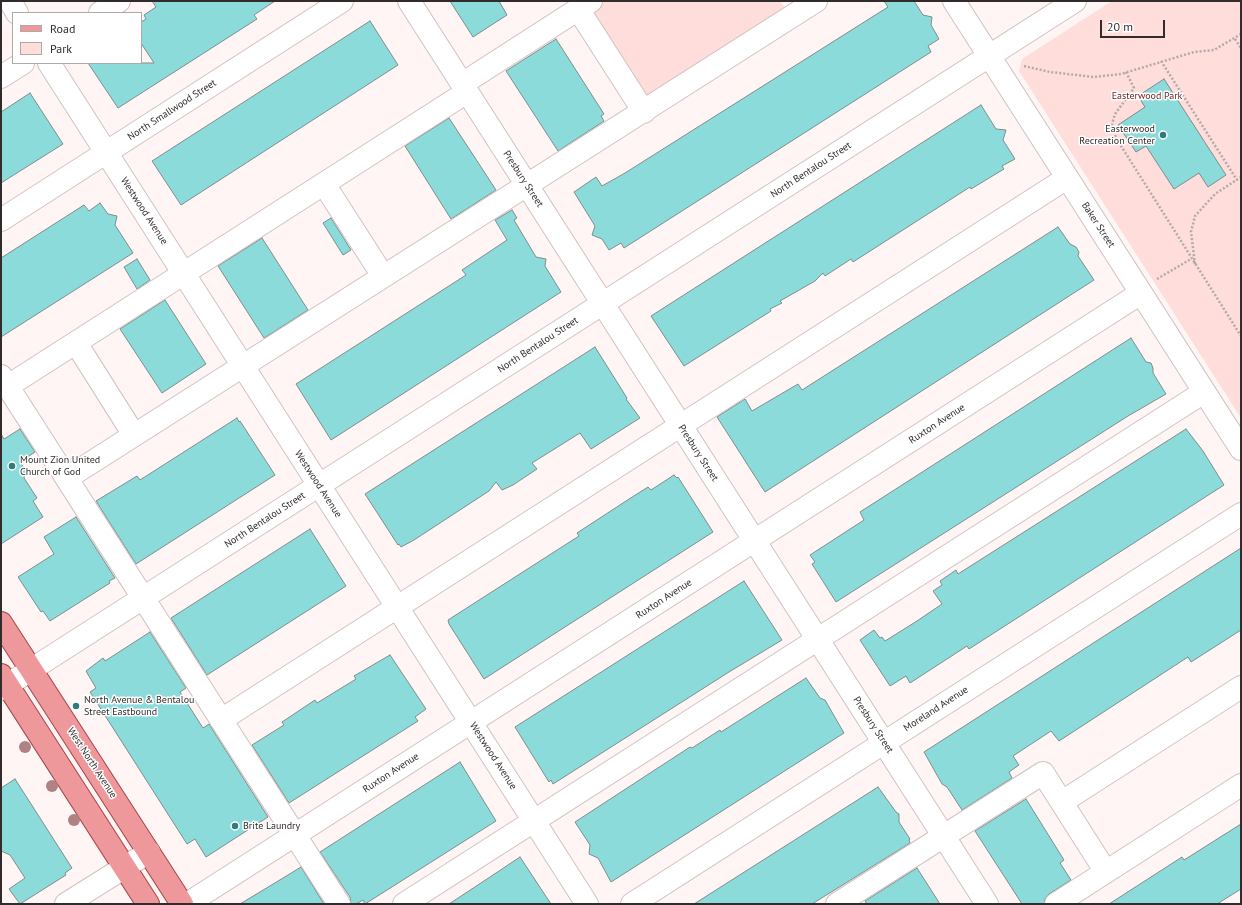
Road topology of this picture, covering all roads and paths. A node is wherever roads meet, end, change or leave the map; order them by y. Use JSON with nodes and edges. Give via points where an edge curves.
{"nodes":[{"id":1,"x":10,"y":1,"type":"edge"},
{"id":2,"x":118,"y":1,"type":"edge"},
{"id":3,"x":342,"y":1,"type":"edge"},
{"id":4,"x":409,"y":1,"type":"edge"},
{"id":5,"x":816,"y":1,"type":"edge"},
{"id":6,"x":954,"y":1,"type":"edge"},
{"id":7,"x":1075,"y":1,"type":"edge"},
{"id":8,"x":584,"y":5,"type":"edge"},
{"id":9,"x":792,"y":8,"type":"edge"},
{"id":10,"x":16,"y":12,"type":"edge"},
{"id":11,"x":102,"y":12,"type":"edge"},
{"id":12,"x":1241,"y":34,"type":"edge"},
{"id":13,"x":1235,"y":38,"type":"junction"},
{"id":14,"x":1241,"y":48,"type":"edge"},
{"id":15,"x":989,"y":56,"type":"junction"},
{"id":16,"x":1161,"y":61,"type":"junction"},
{"id":17,"x":21,"y":64,"type":"edge"},
{"id":18,"x":50,"y":64,"type":"edge"},
{"id":19,"x":1024,"y":66,"type":"dead end"},
{"id":20,"x":1126,"y":72,"type":"junction"},
{"id":21,"x":1,"y":77,"type":"edge"},
{"id":22,"x":465,"y":88,"type":"junction"},
{"id":23,"x":644,"y":112,"type":"junction"},
{"id":24,"x":106,"y":152,"type":"junction"},
{"id":25,"x":1241,"y":177,"type":"edge"},
{"id":26,"x":1067,"y":178,"type":"junction"},
{"id":27,"x":1237,"y":180,"type":"junction"},
{"id":28,"x":324,"y":184,"type":"junction"},
{"id":29,"x":527,"y":185,"type":"junction"},
{"id":30,"x":1,"y":220,"type":"edge"},
{"id":31,"x":1191,"y":259,"type":"junction"},
{"id":32,"x":1196,"y":266,"type":"junction"},
{"id":33,"x":184,"y":274,"type":"junction"},
{"id":34,"x":382,"y":276,"type":"junction"},
{"id":35,"x":1160,"y":278,"type":"dead end"},
{"id":36,"x":1141,"y":293,"type":"junction"},
{"id":37,"x":602,"y":303,"type":"junction"},
{"id":38,"x":1241,"y":336,"type":"edge"},
{"id":39,"x":76,"y":343,"type":"junction"},
{"id":40,"x":243,"y":366,"type":"junction"},
{"id":41,"x":4,"y":381,"type":"edge"},
{"id":42,"x":1204,"y":392,"type":"junction"},
{"id":43,"x":680,"y":425,"type":"junction"},
{"id":44,"x":134,"y":435,"type":"junction"},
{"id":45,"x":1241,"y":449,"type":"edge"},
{"id":46,"x":66,"y":478,"type":"junction"},
{"id":47,"x":319,"y":485,"type":"junction"},
{"id":48,"x":1241,"y":514,"type":"edge"},
{"id":49,"x":754,"y":541,"type":"junction"},
{"id":50,"x":143,"y":598,"type":"junction"},
{"id":51,"x":397,"y":607,"type":"junction"},
{"id":52,"x":1,"y":623,"type":"edge"},
{"id":53,"x":818,"y":640,"type":"junction"},
{"id":54,"x":31,"y":669,"type":"junction"},
{"id":55,"x":3,"y":683,"type":"edge"},
{"id":56,"x":1241,"y":687,"type":"edge"},
{"id":57,"x":221,"y":720,"type":"junction"},
{"id":58,"x":471,"y":722,"type":"junction"},
{"id":59,"x":884,"y":742,"type":"junction"},
{"id":60,"x":1241,"y":786,"type":"edge"},
{"id":61,"x":1062,"y":802,"type":"junction"},
{"id":62,"x":534,"y":821,"type":"junction"},
{"id":63,"x":295,"y":835,"type":"junction"},
{"id":64,"x":944,"y":836,"type":"junction"},
{"id":65,"x":149,"y":852,"type":"junction"},
{"id":66,"x":124,"y":867,"type":"junction"},
{"id":67,"x":1106,"y":872,"type":"junction"},
{"id":68,"x":66,"y":904,"type":"edge"},
{"id":69,"x":148,"y":904,"type":"edge"},
{"id":70,"x":182,"y":904,"type":"edge"},
{"id":71,"x":187,"y":904,"type":"edge"},
{"id":72,"x":339,"y":904,"type":"edge"},
{"id":73,"x":404,"y":904,"type":"edge"},
{"id":74,"x":587,"y":904,"type":"edge"},
{"id":75,"x":632,"y":904,"type":"edge"},
{"id":76,"x":837,"y":904,"type":"edge"},
{"id":77,"x":987,"y":904,"type":"edge"},
{"id":78,"x":1056,"y":904,"type":"edge"}],
"edges":[{"from":1,"to":10,"type":"street"},
{"from":2,"to":11,"type":"street"},
{"from":3,"to":24,"type":"street","name":"North Smallwood Street"},
{"from":4,"to":22,"type":"street","name":"Presbury Street"},
{"from":5,"to":9,"type":"street"},
{"from":6,"to":15,"type":"street","name":"Baker Street"},
{"from":7,"to":15,"type":"street","name":"North Bentalou Street"},
{"from":8,"to":22,"type":"street"},
{"from":8,"to":23,"type":"street"},
{"from":9,"to":23,"type":"street"},
{"from":12,"to":13,"type":"path"},
{"from":13,"to":14,"type":"path"},
{"from":13,"to":16,"type":"path","via":[[1214,50],[1194,52]]},
{"from":15,"to":26,"type":"street","name":"Baker Street"},
{"from":15,"to":37,"type":"street","name":"North Bentalou Street"},
{"from":16,"to":20,"type":"path"},
{"from":16,"to":27,"type":"path"},
{"from":17,"to":21,"type":"street"},
{"from":18,"to":24,"type":"street","name":"Westwood Avenue"},
{"from":19,"to":20,"type":"path","via":[[1094,77]]},
{"from":20,"to":31,"type":"path","via":[[1134,88],[1115,114],[1112,124],[1116,138]]},
{"from":22,"to":28,"type":"street"},
{"from":22,"to":29,"type":"street","name":"Presbury Street"},
{"from":23,"to":29,"type":"street"},
{"from":24,"to":30,"type":"street","name":"North Smallwood Street"},
{"from":24,"to":33,"type":"street","name":"Westwood Avenue"},
{"from":25,"to":27,"type":"path"},
{"from":26,"to":36,"type":"street","name":"Baker Street"},
{"from":26,"to":43,"type":"street"},
{"from":27,"to":32,"type":"path","via":[[1215,194],[1196,216],[1191,232]]},
{"from":28,"to":33,"type":"street"},
{"from":28,"to":34,"type":"street"},
{"from":29,"to":34,"type":"street"},
{"from":29,"to":37,"type":"street","name":"Presbury Street"},
{"from":31,"to":32,"type":"path"},
{"from":31,"to":35,"type":"path"},
{"from":32,"to":38,"type":"path"},
{"from":33,"to":39,"type":"street"},
{"from":33,"to":40,"type":"street","name":"Westwood Avenue"},
{"from":34,"to":40,"type":"street"},
{"from":36,"to":42,"type":"street","name":"Baker Street"},
{"from":36,"to":49,"type":"street","name":"Ruxton Avenue"},
{"from":37,"to":43,"type":"street","name":"Presbury Street"},
{"from":37,"to":47,"type":"street","name":"North Bentalou Street"},
{"from":39,"to":41,"type":"street"},
{"from":39,"to":44,"type":"street"},
{"from":40,"to":44,"type":"street"},
{"from":40,"to":47,"type":"street","name":"Westwood Avenue"},
{"from":41,"to":46,"type":"street"},
{"from":42,"to":45,"type":"street","name":"Baker Street"},
{"from":42,"to":53,"type":"street"},
{"from":43,"to":49,"type":"street","name":"Presbury Street"},
{"from":43,"to":51,"type":"street"},
{"from":44,"to":46,"type":"street"},
{"from":46,"to":50,"type":"street"},
{"from":47,"to":50,"type":"street","name":"North Bentalou Street"},
{"from":47,"to":51,"type":"street","name":"Westwood Avenue"},
{"from":48,"to":59,"type":"street","name":"Moreland Avenue"},
{"from":49,"to":53,"type":"street","name":"Presbury Street"},
{"from":49,"to":58,"type":"street","name":"Ruxton Avenue"},
{"from":50,"to":54,"type":"street","name":"North Bentalou Street"},
{"from":50,"to":57,"type":"street"},
{"from":51,"to":57,"type":"street"},
{"from":51,"to":58,"type":"street","name":"Westwood Avenue"},
{"from":52,"to":54,"type":"main road","name":"West North Avenue"},
{"from":53,"to":59,"type":"street","name":"Presbury Street"},
{"from":53,"to":62,"type":"street"},
{"from":54,"to":55,"type":"street","name":"North Bentalou Street"},
{"from":54,"to":65,"type":"main road","name":"West North Avenue"},
{"from":55,"to":66,"type":"main road"},
{"from":56,"to":61,"type":"street"},
{"from":57,"to":63,"type":"street"},
{"from":58,"to":62,"type":"street","name":"Westwood Avenue"},
{"from":58,"to":63,"type":"street","name":"Ruxton Avenue"},
{"from":59,"to":64,"type":"street","name":"Presbury Street"},
{"from":59,"to":75,"type":"street","name":"Moreland Avenue"},
{"from":60,"to":67,"type":"street"},
{"from":61,"to":64,"type":"street","via":[[1043,772]]},
{"from":61,"to":67,"type":"street"},
{"from":62,"to":73,"type":"street"},
{"from":62,"to":74,"type":"street","name":"Westwood Avenue"},
{"from":63,"to":71,"type":"street","name":"Ruxton Avenue"},
{"from":63,"to":72,"type":"street"},
{"from":64,"to":76,"type":"street"},
{"from":64,"to":77,"type":"street","name":"Presbury Street"},
{"from":65,"to":66,"type":"street"},
{"from":65,"to":70,"type":"main road","name":"West North Avenue"},
{"from":66,"to":68,"type":"street"},
{"from":66,"to":69,"type":"main road"},
{"from":67,"to":78,"type":"street"}]}
